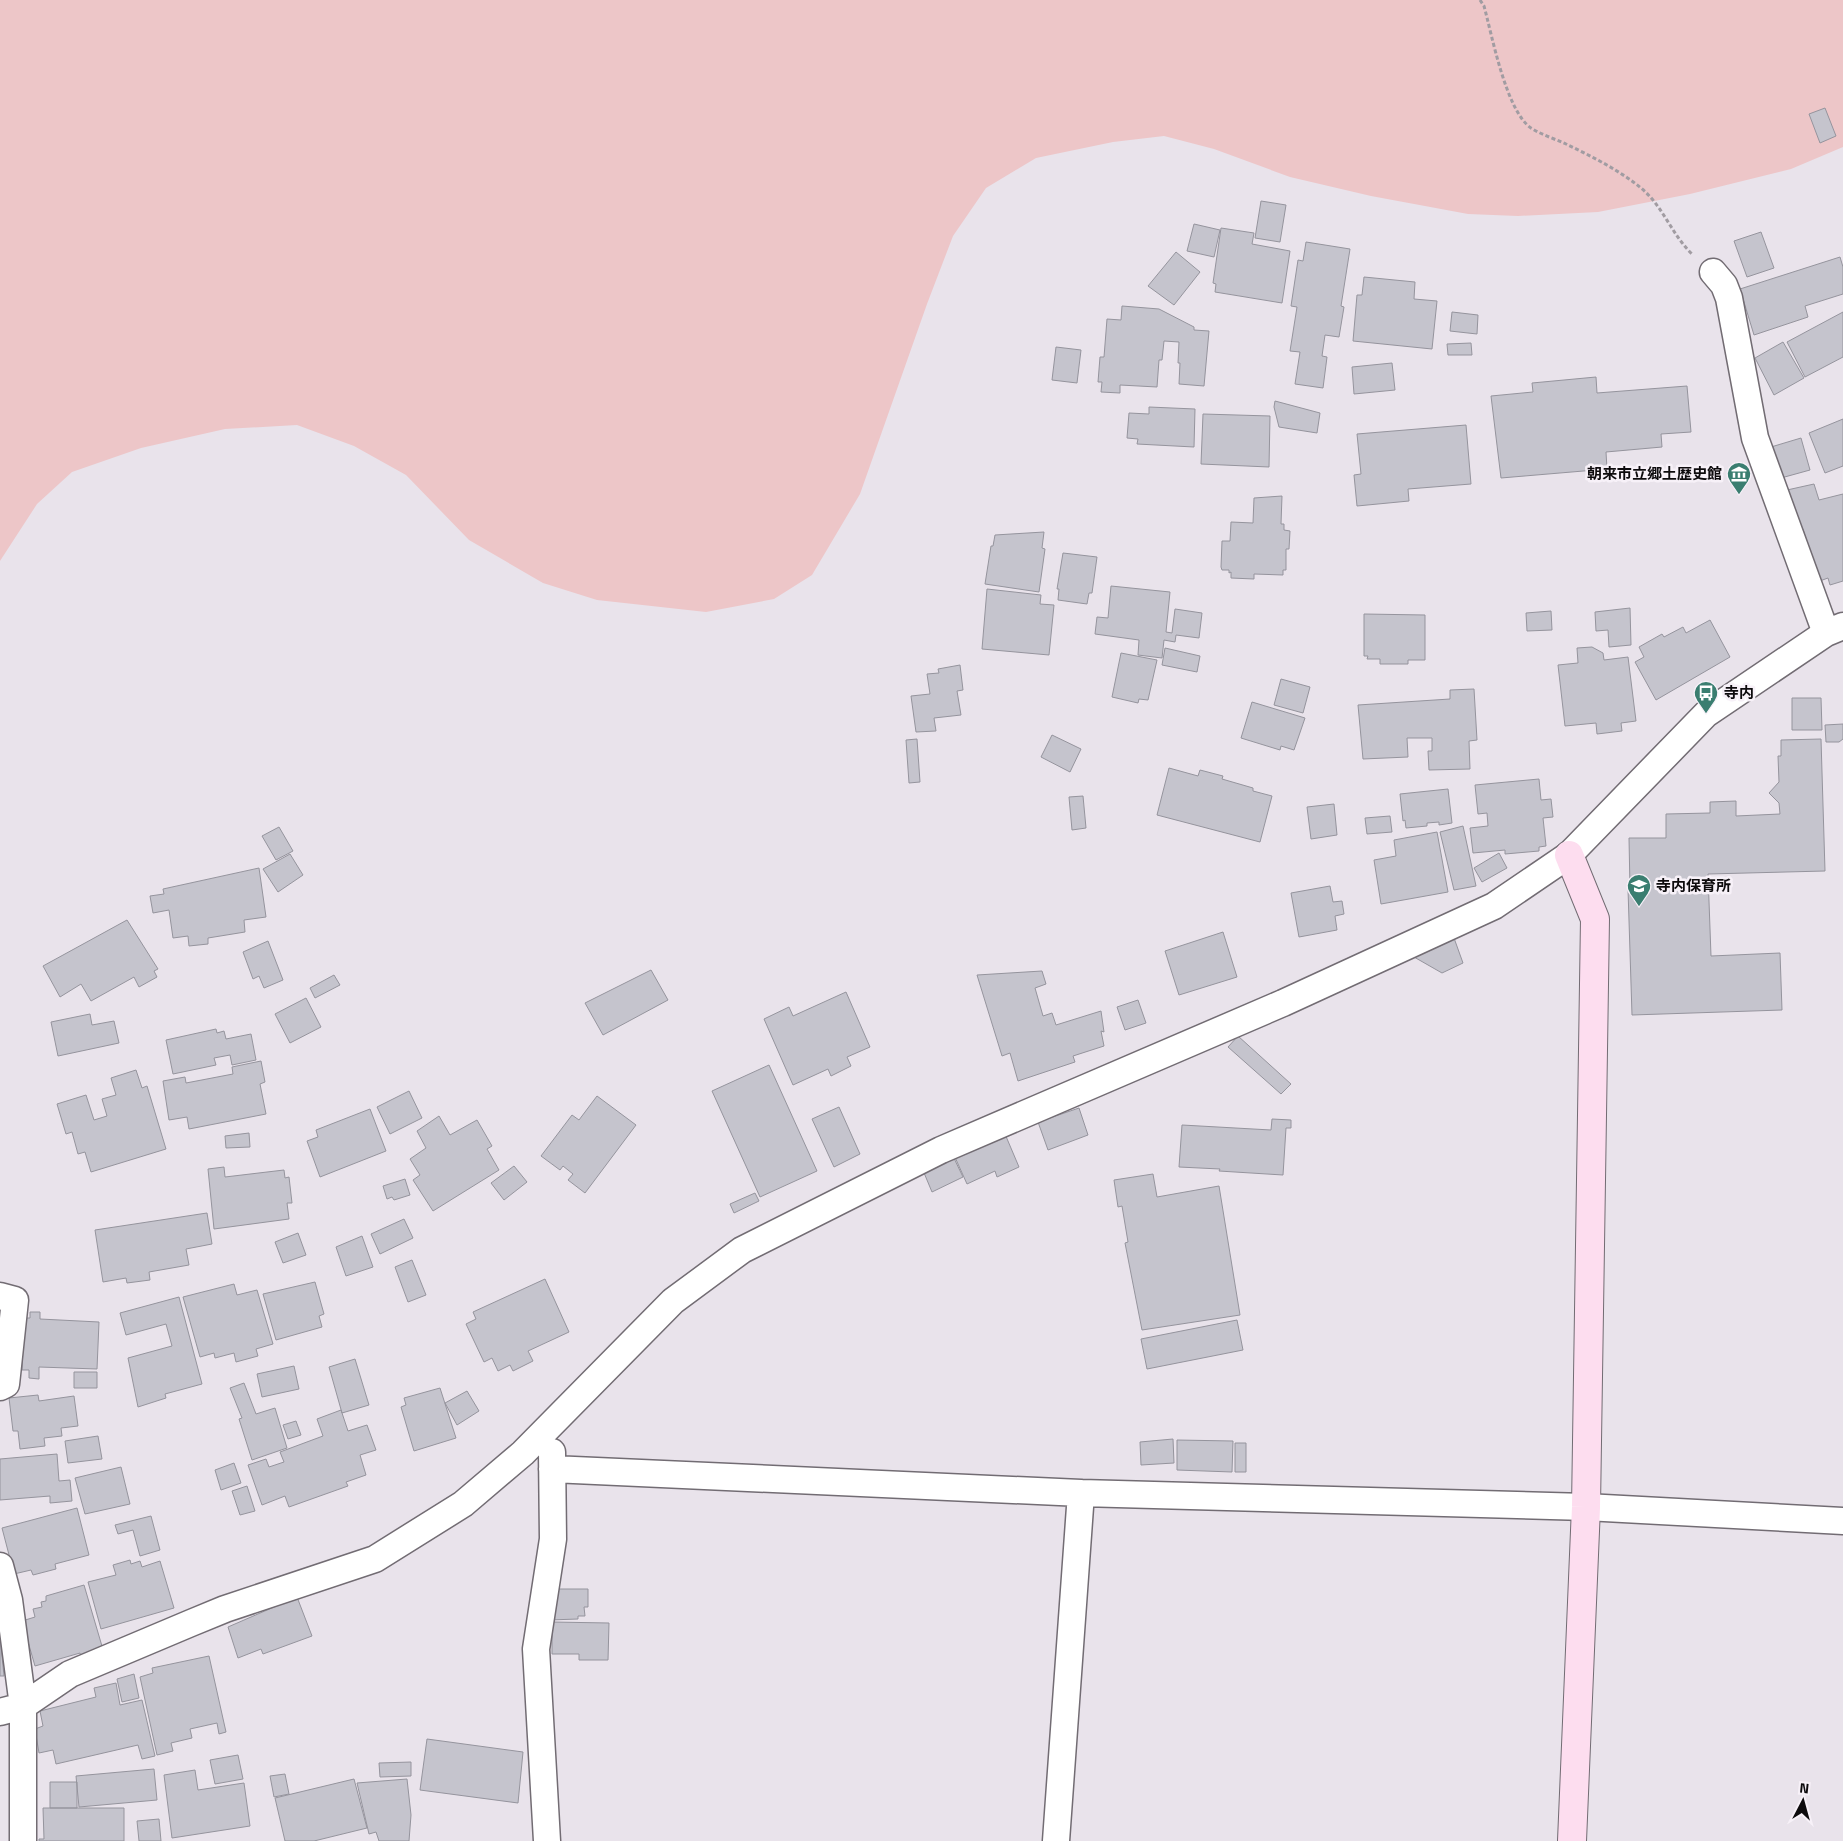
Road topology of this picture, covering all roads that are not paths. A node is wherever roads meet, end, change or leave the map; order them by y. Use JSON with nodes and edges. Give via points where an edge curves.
{"nodes":[{"id":1,"x":1713,"y":272,"type":"road end"},
{"id":2,"x":1835,"y":630,"type":"edge"},
{"id":3,"x":1569,"y":855,"type":"junction"},
{"id":4,"x":0,"y":1296,"type":"edge"},
{"id":5,"x":0,"y":1387,"type":"edge"},
{"id":6,"x":551,"y":1424,"type":"junction"},
{"id":7,"x":552,"y":1469,"type":"junction"},
{"id":8,"x":1081,"y":1494,"type":"junction"},
{"id":9,"x":1586,"y":1507,"type":"junction"},
{"id":10,"x":1843,"y":1521,"type":"edge"},
{"id":11,"x":0,"y":1566,"type":"edge"},
{"id":12,"x":12,"y":1709,"type":"edge"},
{"id":13,"x":23,"y":1841,"type":"edge"},
{"id":14,"x":547,"y":1841,"type":"edge"},
{"id":15,"x":1056,"y":1841,"type":"edge"},
{"id":16,"x":1572,"y":1841,"type":"edge"}],
"edges":[{"from":1,"to":2,"type":"street","via":[[1724,285],[1729,298],[1755,438]]},
{"from":2,"to":3,"type":"street","via":[[1706,714]]},
{"from":3,"to":6,"type":"street","via":[[1494,906],[1282,1003],[941,1150],[742,1250],[673,1301]]},
{"from":3,"to":9,"type":"street","via":[[1596,919]]},
{"from":4,"to":5,"type":"street","via":[[15,1300],[6,1384]]},
{"from":6,"to":7,"type":"street"},
{"from":6,"to":12,"type":"street","via":[[523,1453],[463,1504],[375,1559],[225,1609],[174,1630],[70,1674]]},
{"from":7,"to":8,"type":"street"},
{"from":7,"to":14,"type":"street","via":[[554,1539],[536,1649]]},
{"from":8,"to":9,"type":"street"},
{"from":8,"to":15,"type":"street"},
{"from":9,"to":10,"type":"street"},
{"from":9,"to":16,"type":"street"},
{"from":11,"to":12,"type":"street","via":[[8,1600]]},
{"from":12,"to":13,"type":"street"}]}
